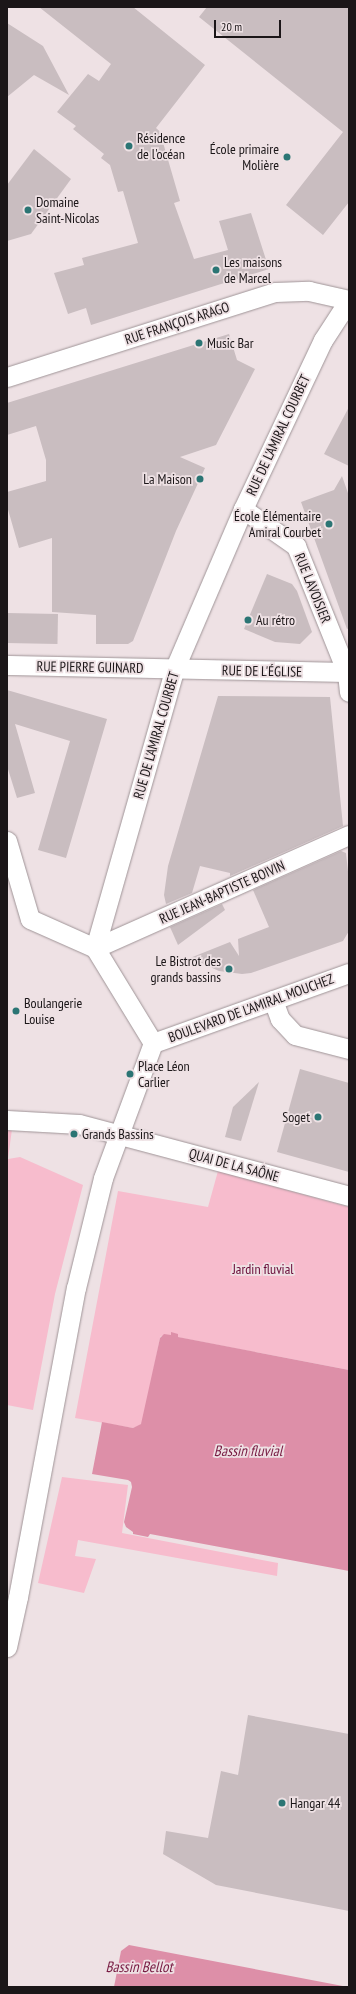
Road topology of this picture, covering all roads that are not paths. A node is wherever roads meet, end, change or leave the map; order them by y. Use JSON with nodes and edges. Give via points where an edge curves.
{"nodes":[{"id":1,"x":349,"y":300,"type":"edge"},
{"id":2,"x":7,"y":377,"type":"edge"},
{"id":3,"x":243,"y":509,"type":"junction"},
{"id":4,"x":7,"y":665,"type":"edge"},
{"id":5,"x":174,"y":670,"type":"junction"},
{"id":6,"x":348,"y":672,"type":"edge"},
{"id":7,"x":349,"y":692,"type":"edge"},
{"id":8,"x":349,"y":835,"type":"edge"},
{"id":9,"x":7,"y":841,"type":"edge"},
{"id":10,"x":95,"y":948,"type":"junction"},
{"id":11,"x":349,"y":973,"type":"edge"},
{"id":12,"x":273,"y":1000,"type":"junction"},
{"id":13,"x":154,"y":1043,"type":"junction"},
{"id":14,"x":349,"y":1050,"type":"edge"},
{"id":15,"x":7,"y":1120,"type":"edge"},
{"id":16,"x":119,"y":1133,"type":"junction"},
{"id":17,"x":349,"y":1196,"type":"edge"},
{"id":18,"x":7,"y":1647,"type":"edge"}],
"edges":[{"from":1,"to":2,"type":"street","name":"RUE FRANÇOIS ARAGO","via":[[309,291],[275,292]]},
{"from":1,"to":3,"type":"street","name":"RUE DE L'AMIRAL COURBET","via":[[322,340]]},
{"from":3,"to":5,"type":"street","name":"RUE DE L'AMIRAL COURBET"},
{"from":3,"to":6,"type":"street","name":"RUE LAVOISIER","via":[[296,546]]},
{"from":4,"to":5,"type":"street","name":"RUE PIERRE GUINARD"},
{"from":5,"to":6,"type":"street","name":"RUE DE L'ÉGLISE"},
{"from":5,"to":10,"type":"street","name":"RUE DE L'AMIRAL COURBET"},
{"from":6,"to":7,"type":"street","name":"RUE LAVOISIER"},
{"from":8,"to":10,"type":"street","name":"RUE JEAN-BAPTISTE BOIVIN"},
{"from":9,"to":10,"type":"street","via":[[30,919]]},
{"from":10,"to":13,"type":"street"},
{"from":11,"to":12,"type":"street","name":"BOULEVARD DE L'AMIRAL MOUCHEZ"},
{"from":12,"to":13,"type":"street","name":"BOULEVARD DE L'AMIRAL MOUCHEZ"},
{"from":12,"to":14,"type":"street","via":[[280,1019],[295,1034]]},
{"from":13,"to":16,"type":"street"},
{"from":15,"to":16,"type":"street","name":"QUAI DE LA SAÔNE","via":[[79,1124]]},
{"from":16,"to":17,"type":"street","name":"QUAI DE LA SAÔNE"},
{"from":16,"to":18,"type":"street","via":[[103,1178],[76,1288]]}]}
